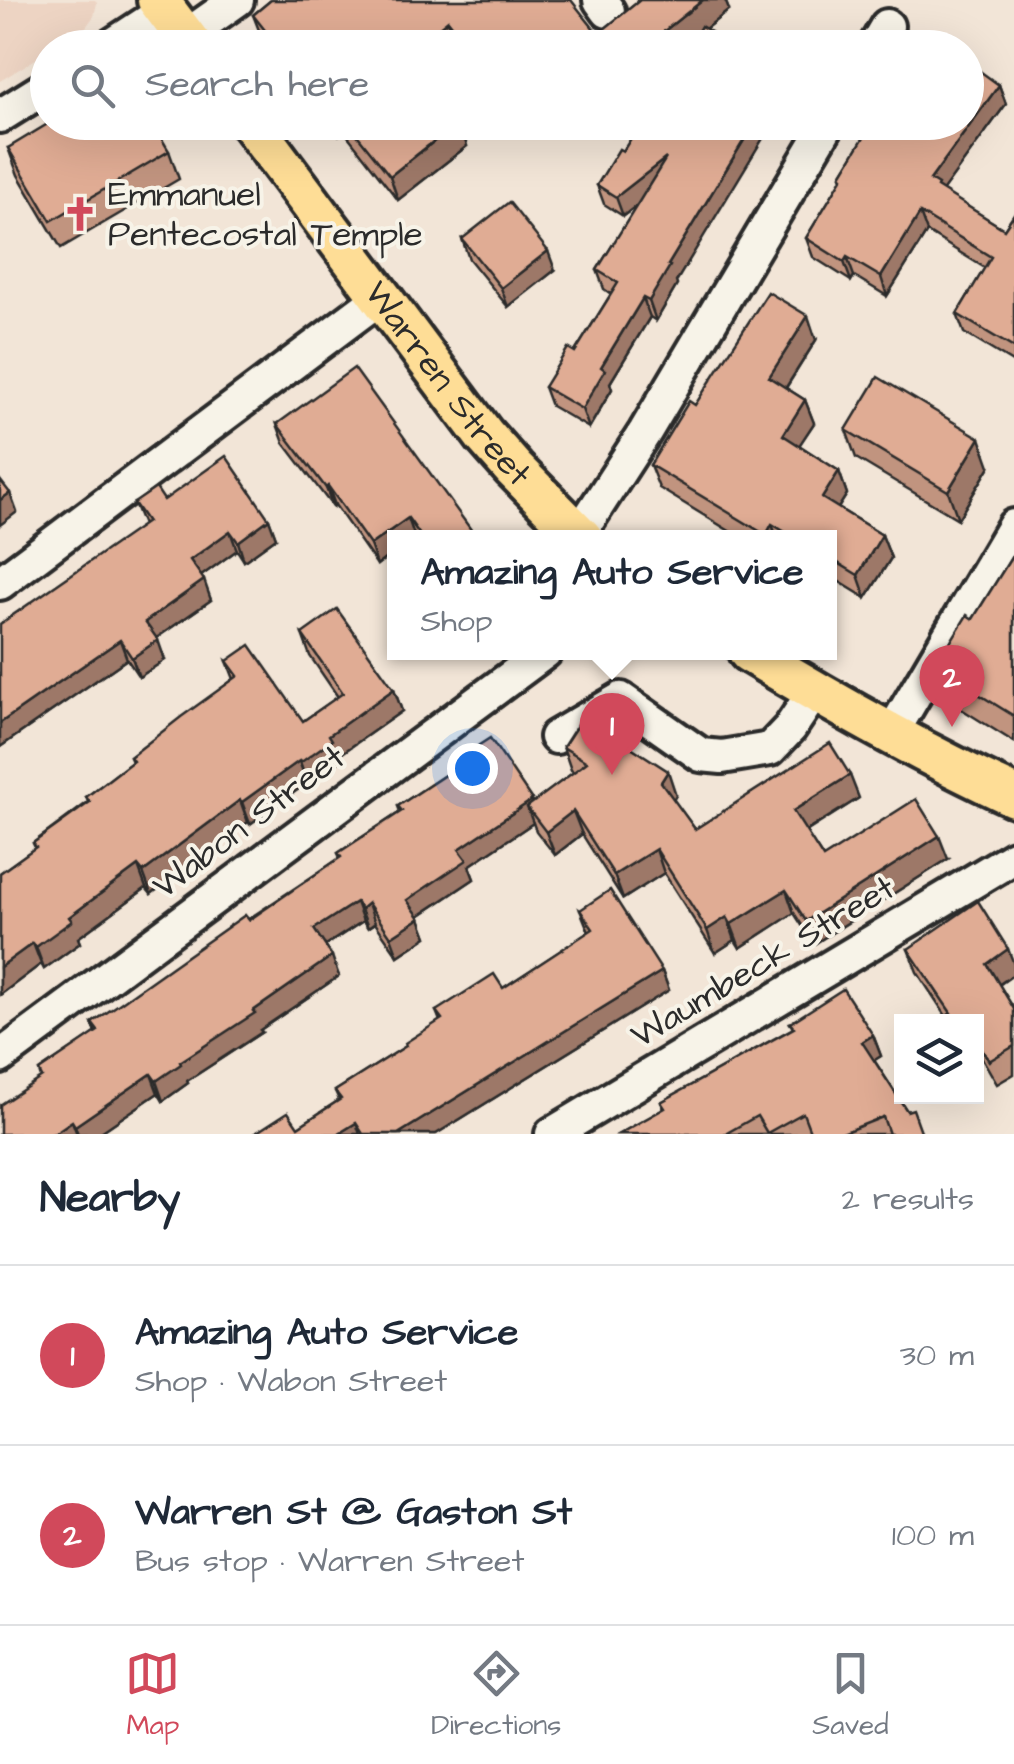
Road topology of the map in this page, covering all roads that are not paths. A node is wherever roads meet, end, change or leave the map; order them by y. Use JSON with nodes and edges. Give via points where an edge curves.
{"nodes":[{"id":1,"x":237,"y":0,"type":"edge"},
{"id":2,"x":176,"y":23,"type":"edge"},
{"id":3,"x":30,"y":97,"type":"edge"},
{"id":4,"x":0,"y":116,"type":"edge"},
{"id":5,"x":263,"y":140,"type":"edge"},
{"id":6,"x":818,"y":140,"type":"edge"},
{"id":7,"x":381,"y":297,"type":"junction"},
{"id":8,"x":1014,"y":526,"type":"edge"},
{"id":9,"x":574,"y":530,"type":"edge"},
{"id":10,"x":584,"y":530,"type":"edge"},
{"id":11,"x":0,"y":582,"type":"edge"},
{"id":12,"x":534,"y":660,"type":"edge"},
{"id":13,"x":762,"y":660,"type":"edge"},
{"id":14,"x":814,"y":692,"type":"junction"},
{"id":15,"x":892,"y":733,"type":"junction"},
{"id":16,"x":556,"y":737,"type":"dead end"},
{"id":17,"x":1014,"y":796,"type":"edge"},
{"id":18,"x":1014,"y":857,"type":"edge"},
{"id":19,"x":0,"y":1057,"type":"edge"},
{"id":20,"x":552,"y":1134,"type":"edge"}],
"edges":[{"from":1,"to":2,"type":"street"},
{"from":3,"to":4,"type":"street"},
{"from":5,"to":7,"type":"main road","name":"Warren Street"},
{"from":6,"to":10,"type":"street"},
{"from":7,"to":9,"type":"main road","name":"Warren Street","via":[[492,444]]},
{"from":7,"to":11,"type":"street"},
{"from":8,"to":15,"type":"street"},
{"from":12,"to":19,"type":"street","name":"Wabon Street"},
{"from":13,"to":14,"type":"main road"},
{"from":14,"to":15,"type":"main road"},
{"from":14,"to":16,"type":"street","via":[[770,749],[701,755],[620,699]]},
{"from":15,"to":17,"type":"main road"},
{"from":18,"to":20,"type":"street","name":"Waumbeck Street"}]}
